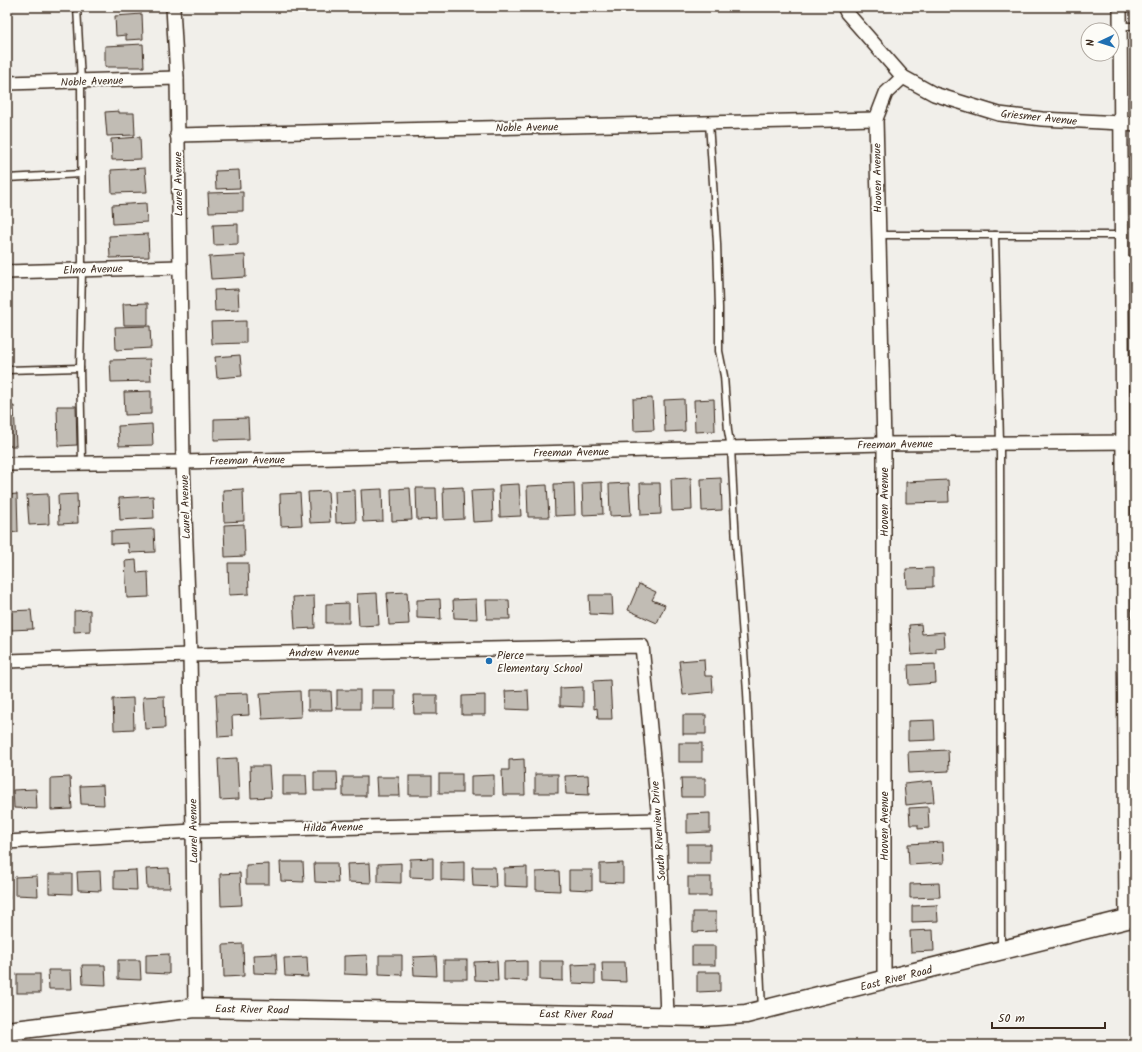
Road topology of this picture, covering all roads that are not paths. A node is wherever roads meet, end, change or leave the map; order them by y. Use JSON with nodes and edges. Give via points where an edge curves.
{"nodes":[{"id":1,"x":77,"y":7,"type":"edge"},
{"id":2,"x":173,"y":7,"type":"edge"},
{"id":3,"x":844,"y":7,"type":"edge"},
{"id":4,"x":1120,"y":7,"type":"edge"},
{"id":5,"x":1120,"y":22,"type":"edge"},
{"id":6,"x":1120,"y":26,"type":"joint"},
{"id":7,"x":1135,"y":26,"type":"edge"},
{"id":8,"x":902,"y":77,"type":"junction"},
{"id":9,"x":177,"y":78,"type":"junction"},
{"id":10,"x":81,"y":81,"type":"junction"},
{"id":11,"x":7,"y":84,"type":"edge"},
{"id":12,"x":876,"y":118,"type":"junction"},
{"id":13,"x":709,"y":122,"type":"junction"},
{"id":14,"x":1121,"y":123,"type":"junction"},
{"id":15,"x":1135,"y":125,"type":"edge"},
{"id":16,"x":177,"y":135,"type":"junction"},
{"id":17,"x":81,"y":174,"type":"junction"},
{"id":18,"x":7,"y":178,"type":"edge"},
{"id":19,"x":879,"y":235,"type":"junction"},
{"id":20,"x":995,"y":235,"type":"junction"},
{"id":21,"x":1122,"y":235,"type":"junction"},
{"id":22,"x":1122,"y":260,"type":"junction"},
{"id":23,"x":1135,"y":260,"type":"edge"},
{"id":24,"x":180,"y":266,"type":"junction"},
{"id":25,"x":82,"y":269,"type":"junction"},
{"id":26,"x":7,"y":272,"type":"edge"},
{"id":27,"x":80,"y":368,"type":"junction"},
{"id":28,"x":7,"y":370,"type":"edge"},
{"id":29,"x":1129,"y":442,"type":"edge"},
{"id":30,"x":1000,"y":443,"type":"junction"},
{"id":31,"x":884,"y":444,"type":"junction"},
{"id":32,"x":731,"y":448,"type":"junction"},
{"id":33,"x":183,"y":462,"type":"junction"},
{"id":34,"x":82,"y":463,"type":"junction"},
{"id":35,"x":7,"y":464,"type":"edge"},
{"id":36,"x":642,"y":646,"type":"joint"},
{"id":37,"x":190,"y":655,"type":"junction"},
{"id":38,"x":7,"y":661,"type":"edge"},
{"id":39,"x":659,"y":820,"type":"junction"},
{"id":40,"x":193,"y":831,"type":"junction"},
{"id":41,"x":7,"y":842,"type":"edge"},
{"id":42,"x":1131,"y":918,"type":"edge"},
{"id":43,"x":1002,"y":951,"type":"junction"},
{"id":44,"x":884,"y":980,"type":"junction"},
{"id":45,"x":194,"y":1008,"type":"junction"},
{"id":46,"x":762,"y":1010,"type":"junction"},
{"id":47,"x":667,"y":1015,"type":"junction"},
{"id":48,"x":7,"y":1031,"type":"edge"}],
"edges":[{"from":1,"to":10,"type":"lane"},
{"from":2,"to":9,"type":"street","name":"Laurel Avenue"},
{"from":3,"to":8,"type":"street"},
{"from":4,"to":5,"type":"street"},
{"from":6,"to":7,"type":"lane"},
{"from":6,"to":14,"type":"street"},
{"from":8,"to":12,"type":"street","name":"Hooven Avenue","via":[[886,93]]},
{"from":8,"to":14,"type":"street","name":"Griesmer Avenue","via":[[934,94],[999,114]]},
{"from":9,"to":10,"type":"street","name":"Noble Avenue"},
{"from":9,"to":16,"type":"street","name":"Laurel Avenue"},
{"from":10,"to":11,"type":"street","name":"Noble Avenue"},
{"from":10,"to":17,"type":"lane"},
{"from":12,"to":13,"type":"street","name":"Noble Avenue"},
{"from":12,"to":19,"type":"street","name":"Hooven Avenue"},
{"from":13,"to":16,"type":"street","name":"Noble Avenue"},
{"from":13,"to":32,"type":"lane","via":[[716,235],[719,351]]},
{"from":14,"to":15,"type":"street","name":"Griesmer Avenue"},
{"from":14,"to":21,"type":"street"},
{"from":16,"to":24,"type":"street","name":"Laurel Avenue"},
{"from":17,"to":18,"type":"lane"},
{"from":17,"to":25,"type":"lane"},
{"from":19,"to":20,"type":"lane"},
{"from":19,"to":31,"type":"street","name":"Hooven Avenue"},
{"from":20,"to":21,"type":"lane"},
{"from":20,"to":30,"type":"lane"},
{"from":21,"to":22,"type":"street"},
{"from":22,"to":23,"type":"lane"},
{"from":22,"to":29,"type":"street"},
{"from":24,"to":25,"type":"street","name":"Elmo Avenue"},
{"from":24,"to":33,"type":"street","name":"Laurel Avenue"},
{"from":25,"to":26,"type":"street","name":"Elmo Avenue"},
{"from":25,"to":27,"type":"lane"},
{"from":27,"to":28,"type":"lane"},
{"from":27,"to":34,"type":"lane"},
{"from":29,"to":30,"type":"street","name":"Freeman Avenue"},
{"from":29,"to":42,"type":"street"},
{"from":30,"to":31,"type":"street","name":"Freeman Avenue"},
{"from":30,"to":43,"type":"lane"},
{"from":31,"to":32,"type":"street","name":"Freeman Avenue"},
{"from":31,"to":44,"type":"street","name":"Hooven Avenue"},
{"from":32,"to":33,"type":"street","name":"Freeman Avenue"},
{"from":32,"to":46,"type":"lane","via":[[747,692]]},
{"from":33,"to":34,"type":"street","name":"Freeman Avenue"},
{"from":33,"to":37,"type":"street","name":"Laurel Avenue"},
{"from":34,"to":35,"type":"street","name":"Freeman Avenue"},
{"from":36,"to":37,"type":"street","name":"Andrew Avenue"},
{"from":36,"to":39,"type":"street","name":"South Riverview Drive"},
{"from":37,"to":38,"type":"street","name":"Andrew Avenue"},
{"from":37,"to":40,"type":"street","name":"Laurel Avenue"},
{"from":39,"to":40,"type":"street","name":"Hilda Avenue"},
{"from":39,"to":47,"type":"street","name":"South Riverview Drive"},
{"from":40,"to":41,"type":"street","name":"Hilda Avenue"},
{"from":40,"to":45,"type":"street","name":"Laurel Avenue"},
{"from":42,"to":43,"type":"street","name":"East River Road"},
{"from":43,"to":44,"type":"street","name":"East River Road"},
{"from":44,"to":46,"type":"street","name":"East River Road"},
{"from":45,"to":47,"type":"street","name":"East River Road"},
{"from":45,"to":48,"type":"street","name":"East River Road"},
{"from":46,"to":47,"type":"street","name":"East River Road","via":[[746,1014],[703,1017]]}]}
